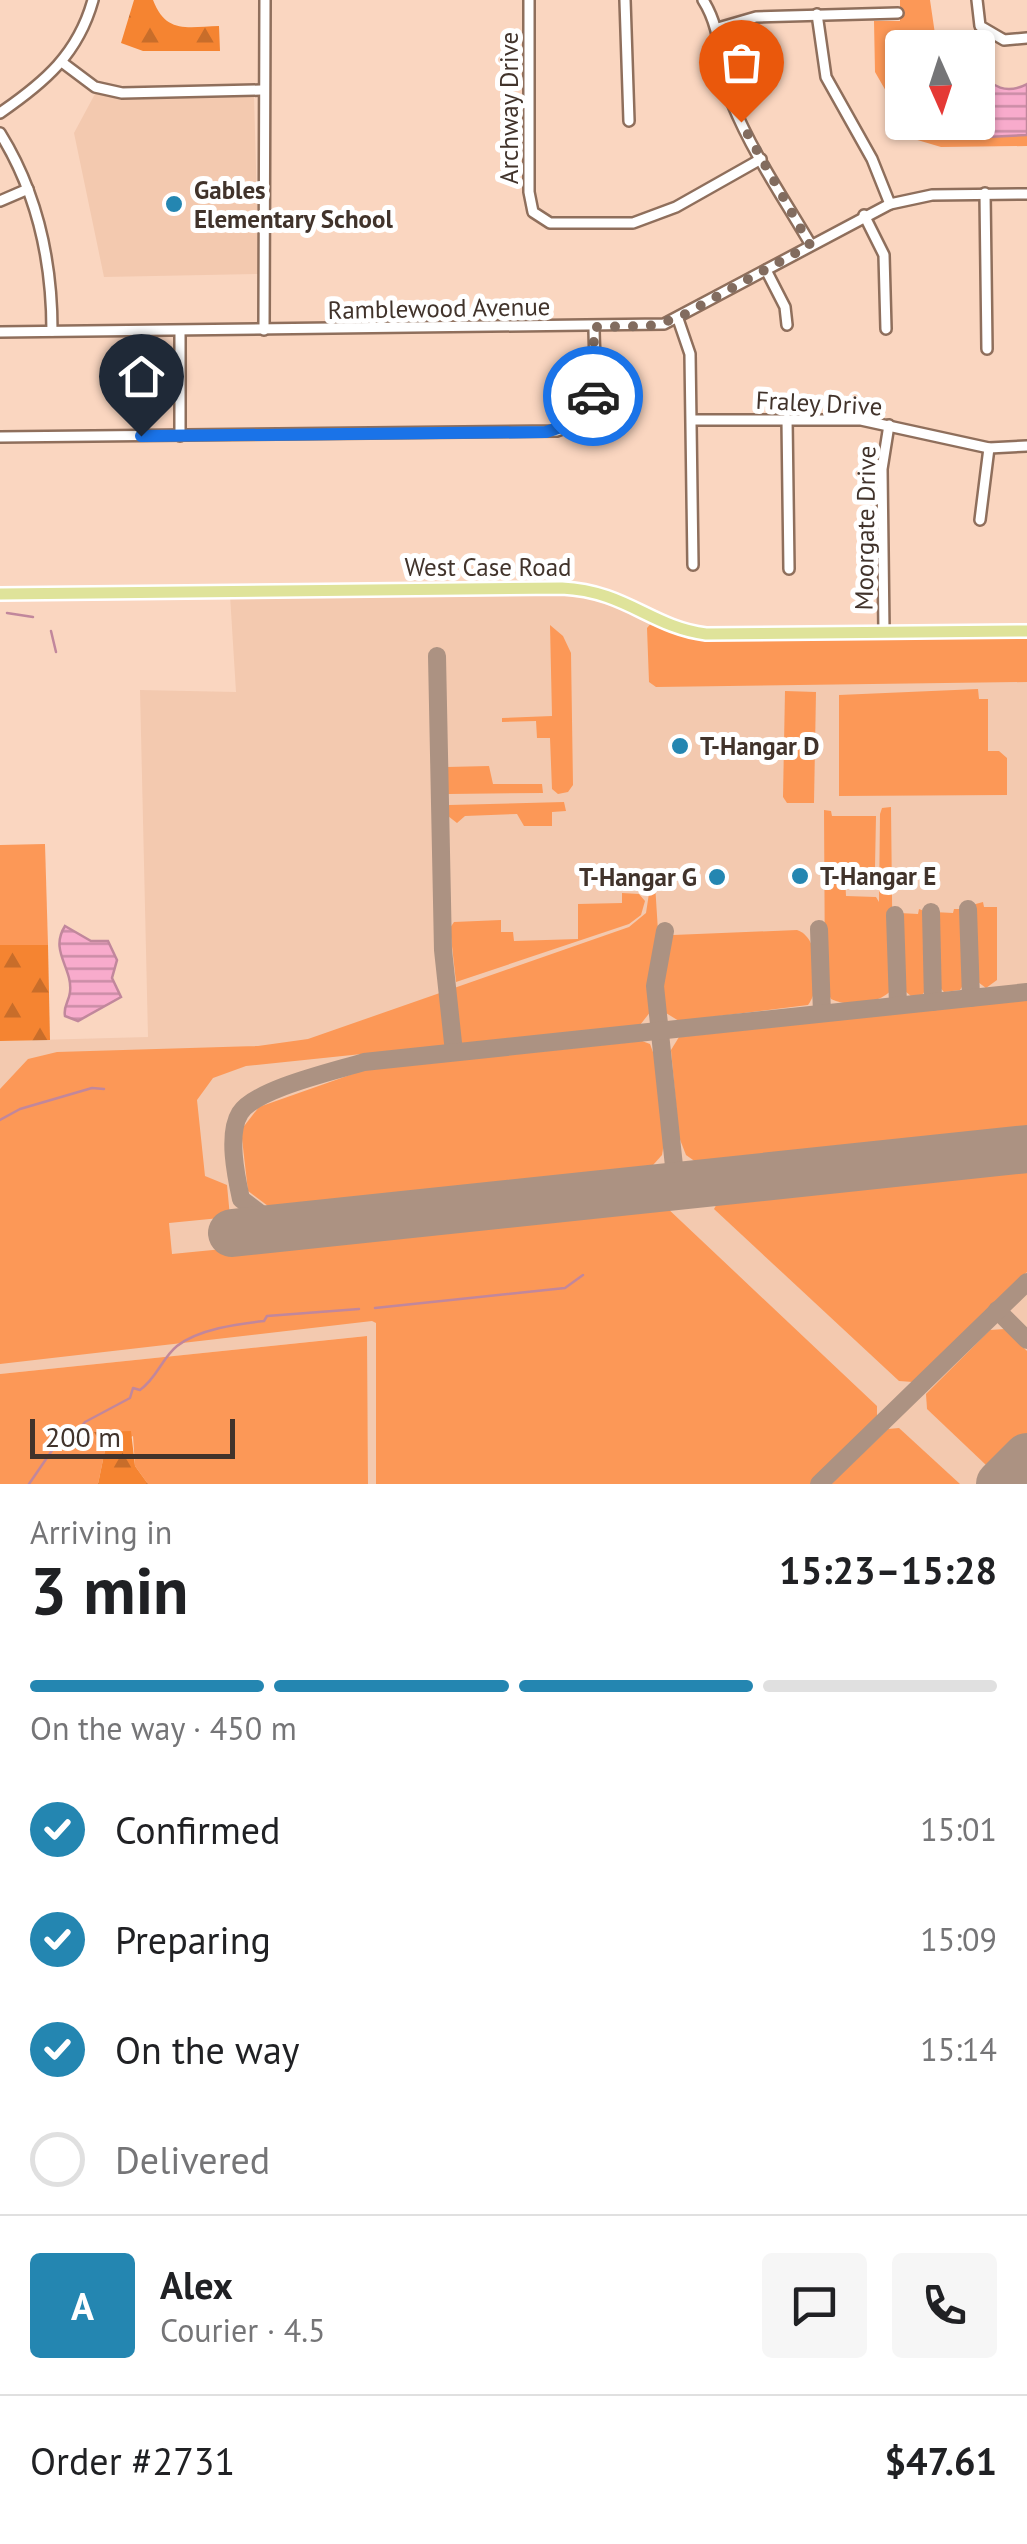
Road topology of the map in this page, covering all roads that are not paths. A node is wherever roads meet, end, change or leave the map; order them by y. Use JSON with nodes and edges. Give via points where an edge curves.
{"nodes":[{"id":1,"x":93,"y":0,"type":"edge"},
{"id":2,"x":265,"y":0,"type":"edge"},
{"id":3,"x":529,"y":0,"type":"edge"},
{"id":4,"x":625,"y":0,"type":"edge"},
{"id":5,"x":703,"y":0,"type":"edge"},
{"id":6,"x":856,"y":0,"type":"edge"},
{"id":7,"x":976,"y":0,"type":"edge"},
{"id":8,"x":856,"y":12,"type":"junction"},
{"id":9,"x":898,"y":13,"type":"dead end"},
{"id":10,"x":817,"y":14,"type":"junction"},
{"id":11,"x":718,"y":28,"type":"junction"},
{"id":12,"x":1027,"y":38,"type":"edge"},
{"id":13,"x":62,"y":63,"type":"junction"},
{"id":14,"x":262,"y":90,"type":"junction"},
{"id":15,"x":0,"y":113,"type":"edge"},
{"id":16,"x":629,"y":121,"type":"dead end"},
{"id":17,"x":0,"y":133,"type":"edge"},
{"id":18,"x":761,"y":159,"type":"junction"},
{"id":19,"x":28,"y":190,"type":"junction"},
{"id":20,"x":985,"y":194,"type":"junction"},
{"id":21,"x":1027,"y":194,"type":"edge"},
{"id":22,"x":0,"y":200,"type":"edge"},
{"id":23,"x":890,"y":204,"type":"junction"},
{"id":24,"x":864,"y":214,"type":"junction"},
{"id":25,"x":810,"y":245,"type":"junction"},
{"id":26,"x":766,"y":270,"type":"junction"},
{"id":27,"x":678,"y":318,"type":"junction"},
{"id":28,"x":787,"y":325,"type":"dead end"},
{"id":29,"x":594,"y":327,"type":"junction"},
{"id":30,"x":886,"y":329,"type":"dead end"},
{"id":31,"x":264,"y":330,"type":"junction"},
{"id":32,"x":180,"y":331,"type":"junction"},
{"id":33,"x":0,"y":332,"type":"edge"},
{"id":34,"x":52,"y":332,"type":"junction"},
{"id":35,"x":987,"y":350,"type":"dead end"},
{"id":36,"x":787,"y":419,"type":"junction"},
{"id":37,"x":692,"y":420,"type":"junction"},
{"id":38,"x":889,"y":425,"type":"junction"},
{"id":39,"x":180,"y":436,"type":"junction"},
{"id":40,"x":0,"y":437,"type":"edge"},
{"id":41,"x":1027,"y":446,"type":"edge"},
{"id":42,"x":990,"y":448,"type":"junction"},
{"id":43,"x":980,"y":520,"type":"dead end"},
{"id":44,"x":694,"y":565,"type":"dead end"},
{"id":45,"x":789,"y":569,"type":"dead end"},
{"id":46,"x":0,"y":594,"type":"edge"},
{"id":47,"x":884,"y":631,"type":"junction"},
{"id":48,"x":1027,"y":631,"type":"edge"}],
"edges":[{"from":1,"to":13,"type":"street"},
{"from":2,"to":14,"type":"street"},
{"from":3,"to":18,"type":"street","name":"Archway Drive","via":[[529,192],[536,215],[555,224],[646,220]]},
{"from":4,"to":16,"type":"street"},
{"from":5,"to":11,"type":"street"},
{"from":6,"to":8,"type":"street"},
{"from":7,"to":12,"type":"street","via":[[980,26],[1004,40]]},
{"from":8,"to":9,"type":"street"},
{"from":8,"to":10,"type":"street"},
{"from":10,"to":11,"type":"street"},
{"from":10,"to":23,"type":"street","via":[[826,77]]},
{"from":11,"to":18,"type":"street","via":[[727,88]]},
{"from":13,"to":14,"type":"street","via":[[95,87],[122,93]]},
{"from":13,"to":15,"type":"street"},
{"from":14,"to":31,"type":"street"},
{"from":17,"to":19,"type":"street"},
{"from":18,"to":25,"type":"street"},
{"from":19,"to":22,"type":"street"},
{"from":19,"to":34,"type":"street","via":[[49,264]]},
{"from":20,"to":21,"type":"street","name":"Ramblewood Avenue"},
{"from":20,"to":23,"type":"street","name":"Ramblewood Avenue"},
{"from":20,"to":35,"type":"street"},
{"from":23,"to":24,"type":"street","name":"Ramblewood Avenue"},
{"from":24,"to":25,"type":"street","name":"Ramblewood Avenue"},
{"from":24,"to":30,"type":"street","via":[[884,255]]},
{"from":25,"to":26,"type":"street","name":"Ramblewood Avenue"},
{"from":26,"to":27,"type":"street","name":"Ramblewood Avenue"},
{"from":26,"to":28,"type":"street"},
{"from":27,"to":29,"type":"street","name":"Ramblewood Avenue"},
{"from":27,"to":37,"type":"street","via":[[690,354]]},
{"from":29,"to":31,"type":"street","name":"Ramblewood Avenue"},
{"from":29,"to":39,"type":"street","via":[[590,406],[557,431]]},
{"from":31,"to":32,"type":"street","name":"Ramblewood Avenue"},
{"from":32,"to":34,"type":"street","name":"Ramblewood Avenue"},
{"from":32,"to":39,"type":"street"},
{"from":33,"to":34,"type":"street","name":"Ramblewood Avenue"},
{"from":36,"to":37,"type":"street","name":"Fraley Drive"},
{"from":36,"to":38,"type":"street","name":"Fraley Drive"},
{"from":36,"to":45,"type":"street"},
{"from":37,"to":44,"type":"street"},
{"from":38,"to":42,"type":"street","name":"Fraley Drive"},
{"from":38,"to":47,"type":"street","name":"Moorgate Drive","via":[[882,469]]},
{"from":39,"to":40,"type":"street"},
{"from":41,"to":42,"type":"street","name":"Fraley Drive"},
{"from":42,"to":43,"type":"street"},
{"from":46,"to":47,"type":"main road","name":"West Case Road","via":[[572,589],[611,595],[680,629],[706,634]]},
{"from":47,"to":48,"type":"main road","name":"West Case Road"}]}
